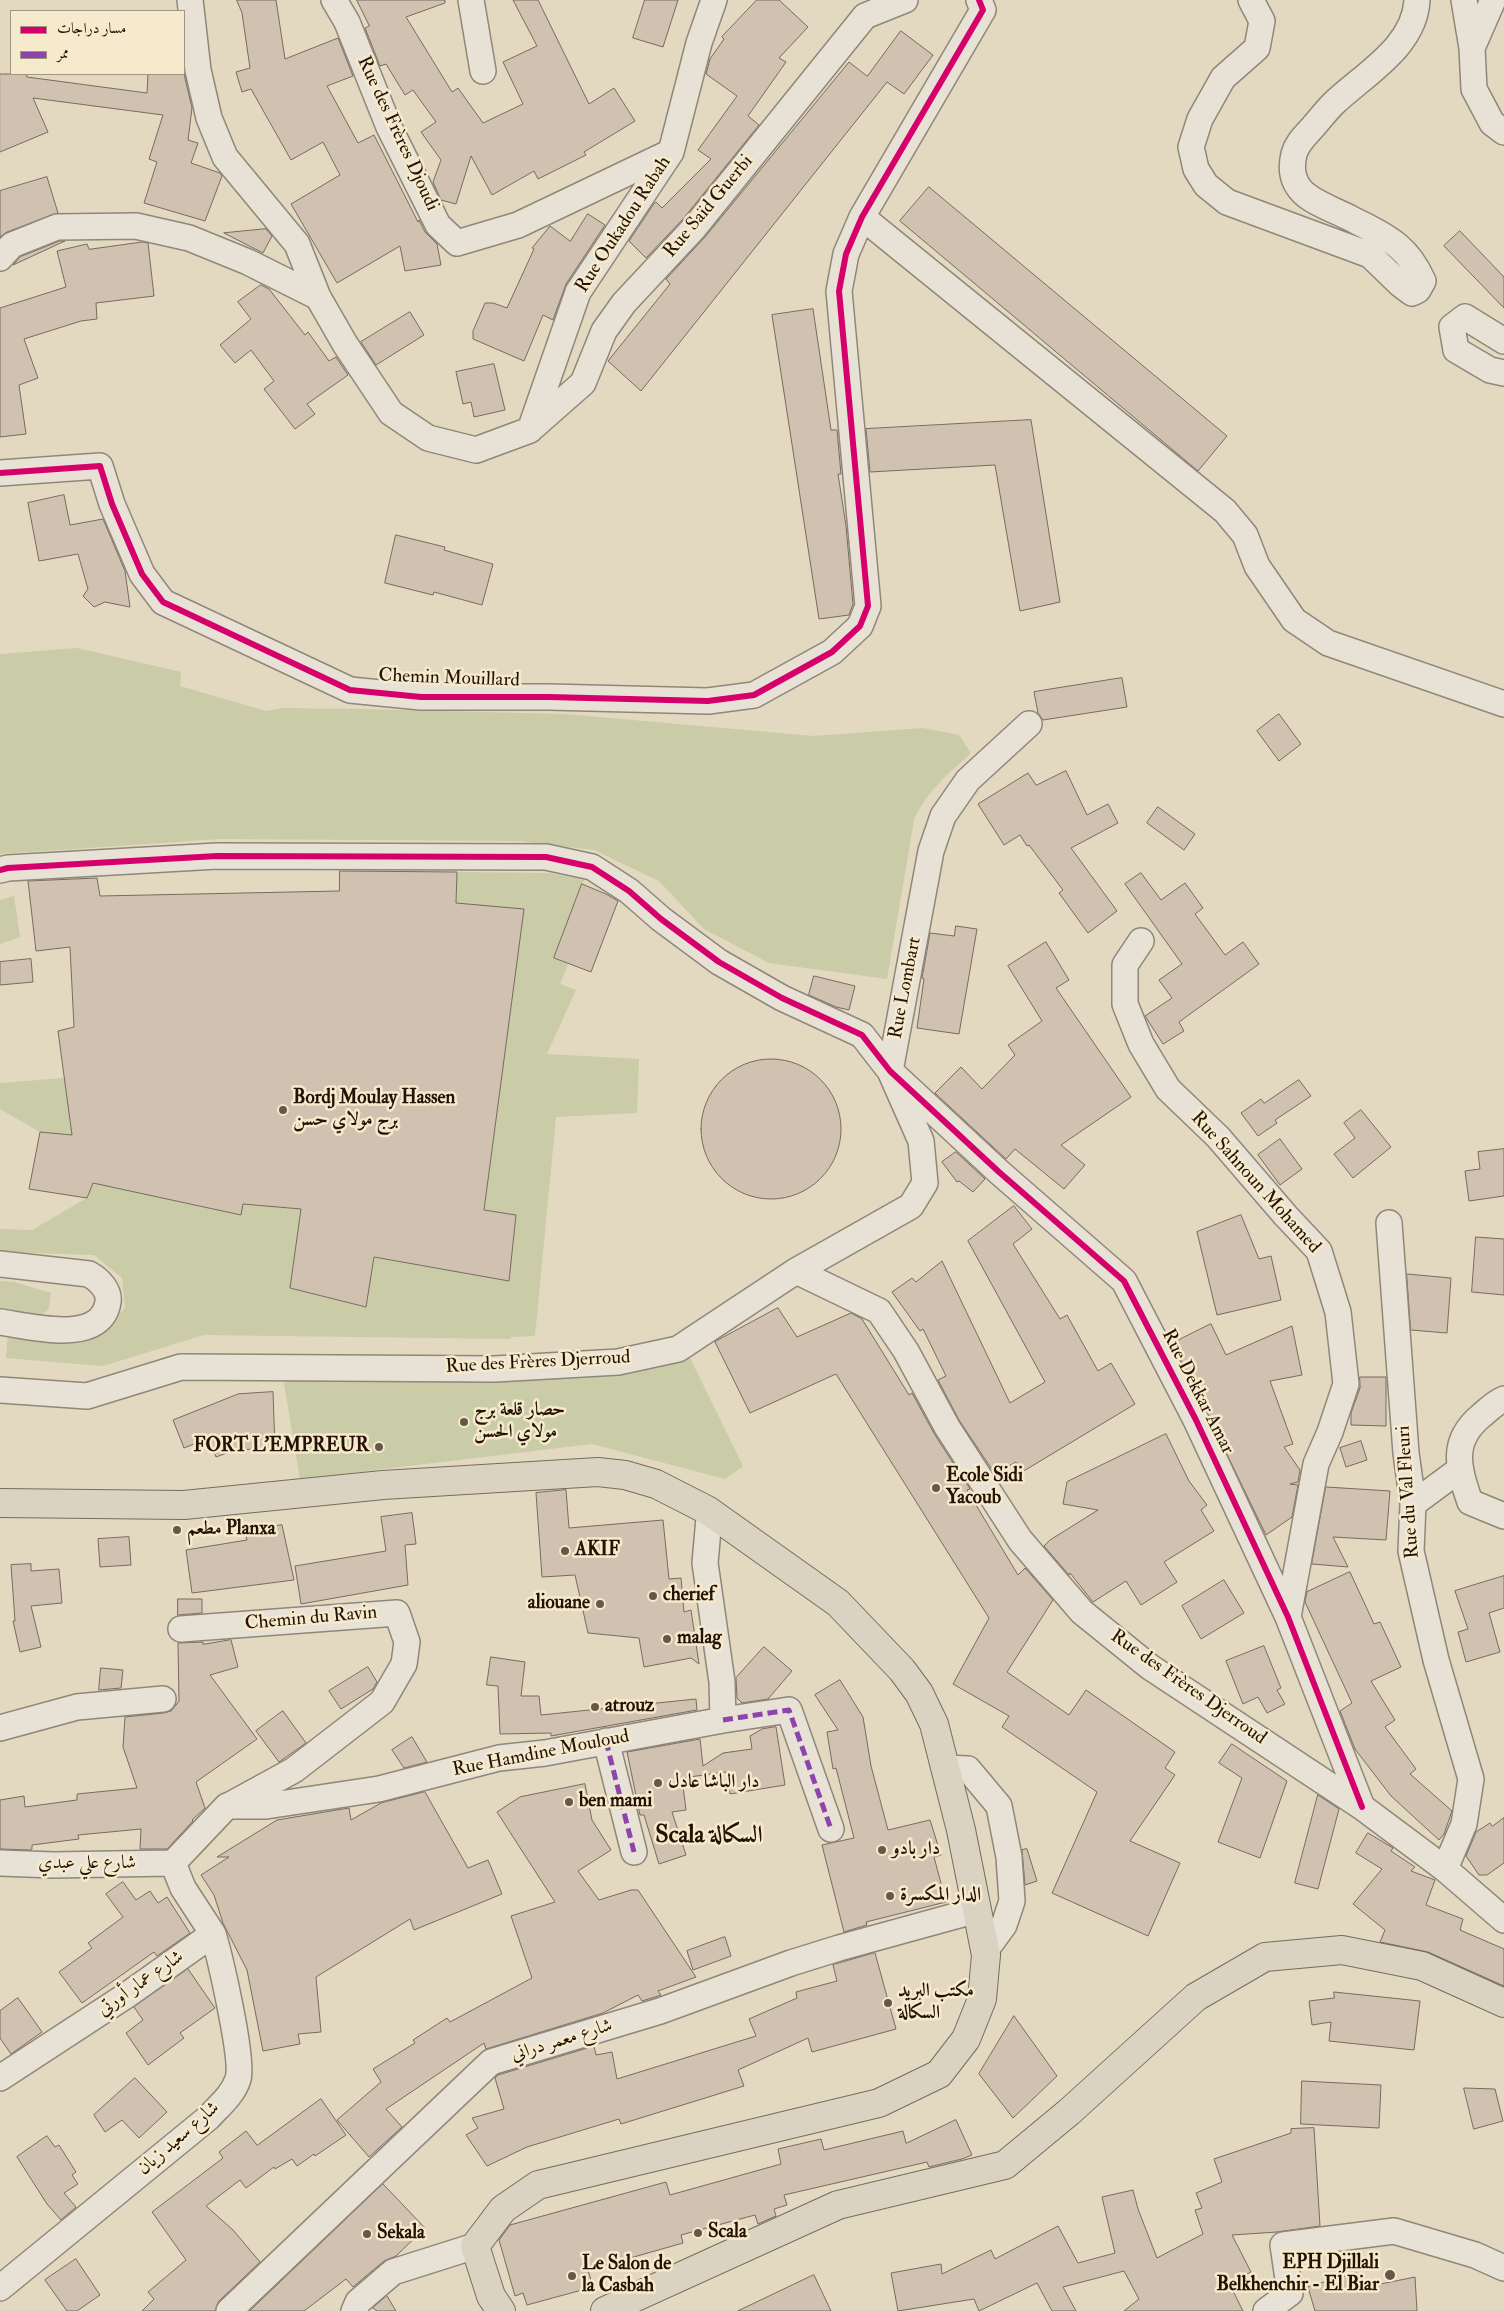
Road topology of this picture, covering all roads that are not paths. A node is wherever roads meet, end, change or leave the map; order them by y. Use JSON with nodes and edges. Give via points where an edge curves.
{"nodes":[{"id":1,"x":190,"y":0,"type":"edge"},
{"id":2,"x":334,"y":0,"type":"edge"},
{"id":3,"x":472,"y":0,"type":"edge"},
{"id":4,"x":714,"y":0,"type":"edge"},
{"id":5,"x":905,"y":0,"type":"edge"},
{"id":6,"x":1251,"y":0,"type":"edge"},
{"id":7,"x":1417,"y":0,"type":"edge"},
{"id":8,"x":1464,"y":0,"type":"edge"},
{"id":9,"x":1493,"y":0,"type":"edge"},
{"id":10,"x":981,"y":5,"type":"edge"},
{"id":11,"x":1472,"y":48,"type":"junction"},
{"id":12,"x":483,"y":71,"type":"dead end"},
{"id":13,"x":1504,"y":132,"type":"edge"},
{"id":14,"x":671,"y":152,"type":"junction"},
{"id":15,"x":862,"y":217,"type":"junction"},
{"id":16,"x":0,"y":258,"type":"edge"},
{"id":17,"x":318,"y":297,"type":"junction"},
{"id":18,"x":1504,"y":341,"type":"edge"},
{"id":19,"x":1504,"y":372,"type":"edge"},
{"id":20,"x":530,"y":430,"type":"junction"},
{"id":21,"x":0,"y":473,"type":"edge"},
{"id":22,"x":1504,"y":704,"type":"edge"},
{"id":23,"x":1029,"y":724,"type":"dead end"},
{"id":24,"x":0,"y":870,"type":"edge"},
{"id":25,"x":1141,"y":941,"type":"dead end"},
{"id":26,"x":890,"y":1071,"type":"junction"},
{"id":27,"x":1389,"y":1223,"type":"dead end"},
{"id":28,"x":0,"y":1264,"type":"edge"},
{"id":29,"x":796,"y":1271,"type":"junction"},
{"id":30,"x":0,"y":1322,"type":"edge"},
{"id":31,"x":0,"y":1390,"type":"edge"},
{"id":32,"x":1504,"y":1399,"type":"edge"},
{"id":33,"x":1459,"y":1470,"type":"junction"},
{"id":34,"x":0,"y":1503,"type":"edge"},
{"id":35,"x":1413,"y":1504,"type":"junction"},
{"id":36,"x":707,"y":1510,"type":"junction"},
{"id":37,"x":1504,"y":1516,"type":"edge"},
{"id":38,"x":1288,"y":1617,"type":"junction"},
{"id":39,"x":181,"y":1629,"type":"dead end"},
{"id":40,"x":163,"y":1699,"type":"dead end"},
{"id":41,"x":723,"y":1720,"type":"junction"},
{"id":42,"x":0,"y":1728,"type":"edge"},
{"id":43,"x":606,"y":1741,"type":"junction"},
{"id":44,"x":945,"y":1768,"type":"junction"},
{"id":45,"x":228,"y":1806,"type":"junction"},
{"id":46,"x":1362,"y":1807,"type":"junction"},
{"id":47,"x":831,"y":1829,"type":"dead end"},
{"id":48,"x":634,"y":1852,"type":"dead end"},
{"id":49,"x":0,"y":1862,"type":"edge"},
{"id":50,"x":173,"y":1863,"type":"junction"},
{"id":51,"x":1445,"y":1869,"type":"junction"},
{"id":52,"x":977,"y":1910,"type":"junction"},
{"id":53,"x":1504,"y":1920,"type":"edge"},
{"id":54,"x":213,"y":1934,"type":"junction"},
{"id":55,"x":985,"y":1950,"type":"junction"},
{"id":56,"x":1504,"y":2003,"type":"edge"},
{"id":57,"x":0,"y":2078,"type":"edge"},
{"id":58,"x":475,"y":2246,"type":"junction"},
{"id":59,"x":1504,"y":2268,"type":"edge"},
{"id":60,"x":0,"y":2288,"type":"edge"},
{"id":61,"x":228,"y":2311,"type":"edge"},
{"id":62,"x":354,"y":2311,"type":"edge"},
{"id":63,"x":501,"y":2311,"type":"edge"},
{"id":64,"x":605,"y":2311,"type":"edge"},
{"id":65,"x":1266,"y":2311,"type":"edge"}],
"edges":[{"from":1,"to":17,"type":"street","via":[[198,70],[209,118],[225,157],[297,244]]},
{"from":2,"to":14,"type":"street","name":"Rue des Frères Djoudi","via":[[347,22],[389,127],[438,225],[457,243],[518,225]]},
{"from":3,"to":12,"type":"street"},
{"from":4,"to":14,"type":"street","name":"Rue Oukadou Rabah","via":[[699,43]]},
{"from":5,"to":20,"type":"street","name":"Rue Saïd Guerbi","via":[[864,16],[694,228],[624,303],[604,331],[583,383]]},
{"from":6,"to":7,"type":"street","via":[[1262,21],[1257,48],[1223,78],[1200,119],[1191,148],[1196,169],[1206,185],[1227,202],[1370,255],[1412,293],[1418,290],[1423,280],[1415,264],[1399,246],[1350,218],[1311,201],[1300,190],[1293,176],[1292,163],[1296,145],[1333,104],[1387,57],[1409,29]]},
{"from":8,"to":11,"type":"street"},
{"from":9,"to":11,"type":"street"},
{"from":10,"to":15,"type":"street"},
{"from":11,"to":13,"type":"street","via":[[1474,89],[1492,123]]},
{"from":14,"to":20,"type":"street","name":"Rue Oukadou Rabah","via":[[578,292]]},
{"from":15,"to":21,"type":"street","name":"Chemin Mouillard","via":[[846,254],[839,291],[868,606],[860,626],[832,652],[754,695],[708,701],[421,697],[350,690],[162,602],[142,574],[112,504],[100,466]]},
{"from":15,"to":22,"type":"street","via":[[1225,511],[1245,534],[1256,566],[1294,620],[1328,643]]},
{"from":16,"to":17,"type":"street","via":[[12,245],[57,227],[136,226],[189,238],[248,262]]},
{"from":17,"to":20,"type":"street","via":[[391,413],[428,438],[476,450]]},
{"from":18,"to":19,"type":"street","via":[[1465,317],[1452,327],[1456,350],[1490,370]]},
{"from":23,"to":26,"type":"street","name":"Rue Lombart","via":[[968,780],[943,816],[931,851]]},
{"from":24,"to":26,"type":"street","via":[[217,856],[546,857],[592,867],[629,891],[719,962],[782,998],[862,1036]]},
{"from":25,"to":38,"type":"street","name":"Rue Sahnoun Mohamed","via":[[1125,965],[1125,1004],[1141,1044],[1168,1089],[1218,1137],[1320,1251],[1338,1312],[1346,1384],[1316,1464]]},
{"from":26,"to":29,"type":"street","via":[[921,1141],[925,1184],[912,1206]]},
{"from":26,"to":38,"type":"street","name":"Rue Dekkar Amar","via":[[1124,1281],[1196,1420]]},
{"from":27,"to":35,"type":"street","name":"Rue du Val Fleuri","via":[[1401,1396]]},
{"from":28,"to":30,"type":"street","via":[[90,1274],[101,1283],[108,1297],[100,1316],[80,1330]]},
{"from":29,"to":31,"type":"street","name":"Rue des Frères Djerroud","via":[[678,1349],[618,1362],[496,1369],[181,1367],[87,1396]]},
{"from":29,"to":46,"type":"street","name":"Rue des Frères Djerroud","via":[[879,1311],[906,1351],[947,1427],[1020,1540],[1082,1612],[1150,1667]]},
{"from":32,"to":33,"type":"street","via":[[1473,1422],[1460,1440]]},
{"from":33,"to":35,"type":"street"},
{"from":33,"to":37,"type":"street","via":[[1470,1502]]},
{"from":34,"to":36,"type":"main road","via":[[184,1505],[383,1485],[598,1472],[625,1475],[656,1484]]},
{"from":35,"to":51,"type":"street","name":"Rue du Val Fleuri","via":[[1411,1551],[1436,1660],[1471,1779],[1464,1824]]},
{"from":36,"to":41,"type":"street","via":[[706,1563],[722,1682]]},
{"from":36,"to":44,"type":"main road","via":[[838,1603],[902,1670],[919,1693],[934,1724]]},
{"from":38,"to":46,"type":"street","name":"Rue Dekkar Amar"},
{"from":39,"to":45,"type":"street","name":"Chemin du Ravin","via":[[396,1613],[407,1642],[404,1664],[382,1702],[294,1770]]},
{"from":40,"to":42,"type":"street","via":[[77,1706]]},
{"from":41,"to":43,"type":"street","name":"Rue Hamdine Mouloud"},
{"from":41,"to":47,"type":"street","name":"Rue Hamdine Mouloud","via":[[788,1710]]},
{"from":43,"to":45,"type":"street","name":"Rue Hamdine Mouloud","via":[[498,1758],[379,1788],[266,1806]]},
{"from":43,"to":48,"type":"street"},
{"from":44,"to":52,"type":"main road"},
{"from":44,"to":55,"type":"street","via":[[968,1769],[999,1806],[1012,1901],[1004,1925]]},
{"from":45,"to":50,"type":"street"},
{"from":46,"to":51,"type":"street","name":"Rue des Frères Djerroud"},
{"from":49,"to":50,"type":"street","name":"شارع علي عبدي","via":[[53,1865]]},
{"from":50,"to":54,"type":"street","via":[[183,1888]]},
{"from":51,"to":53,"type":"street","name":"Rue des Frères Djerroud"},
{"from":52,"to":55,"type":"main road"},
{"from":52,"to":61,"type":"street","name":"شارع معمر دراني","via":[[799,1961],[660,2011],[491,2062]]},
{"from":54,"to":57,"type":"street","name":"شارع عمار أورتي"},
{"from":54,"to":60,"type":"street","name":"شارع سعيد زيان","via":[[222,1964],[238,2058],[239,2077],[229,2096],[208,2118]]},
{"from":55,"to":58,"type":"main road","via":[[982,1999],[966,2039],[940,2074],[879,2103],[538,2185],[503,2209]]},
{"from":56,"to":64,"type":"main road","via":[[1422,1966],[1342,1950],[1265,1957],[1196,1997],[1069,2112],[1004,2165],[838,2205]]},
{"from":58,"to":62,"type":"street","via":[[393,2272],[358,2302]]},
{"from":58,"to":63,"type":"main road","via":[[491,2296]]},
{"from":59,"to":65,"type":"street","via":[[1474,2254],[1394,2231],[1283,2245],[1290,2293]]}]}
